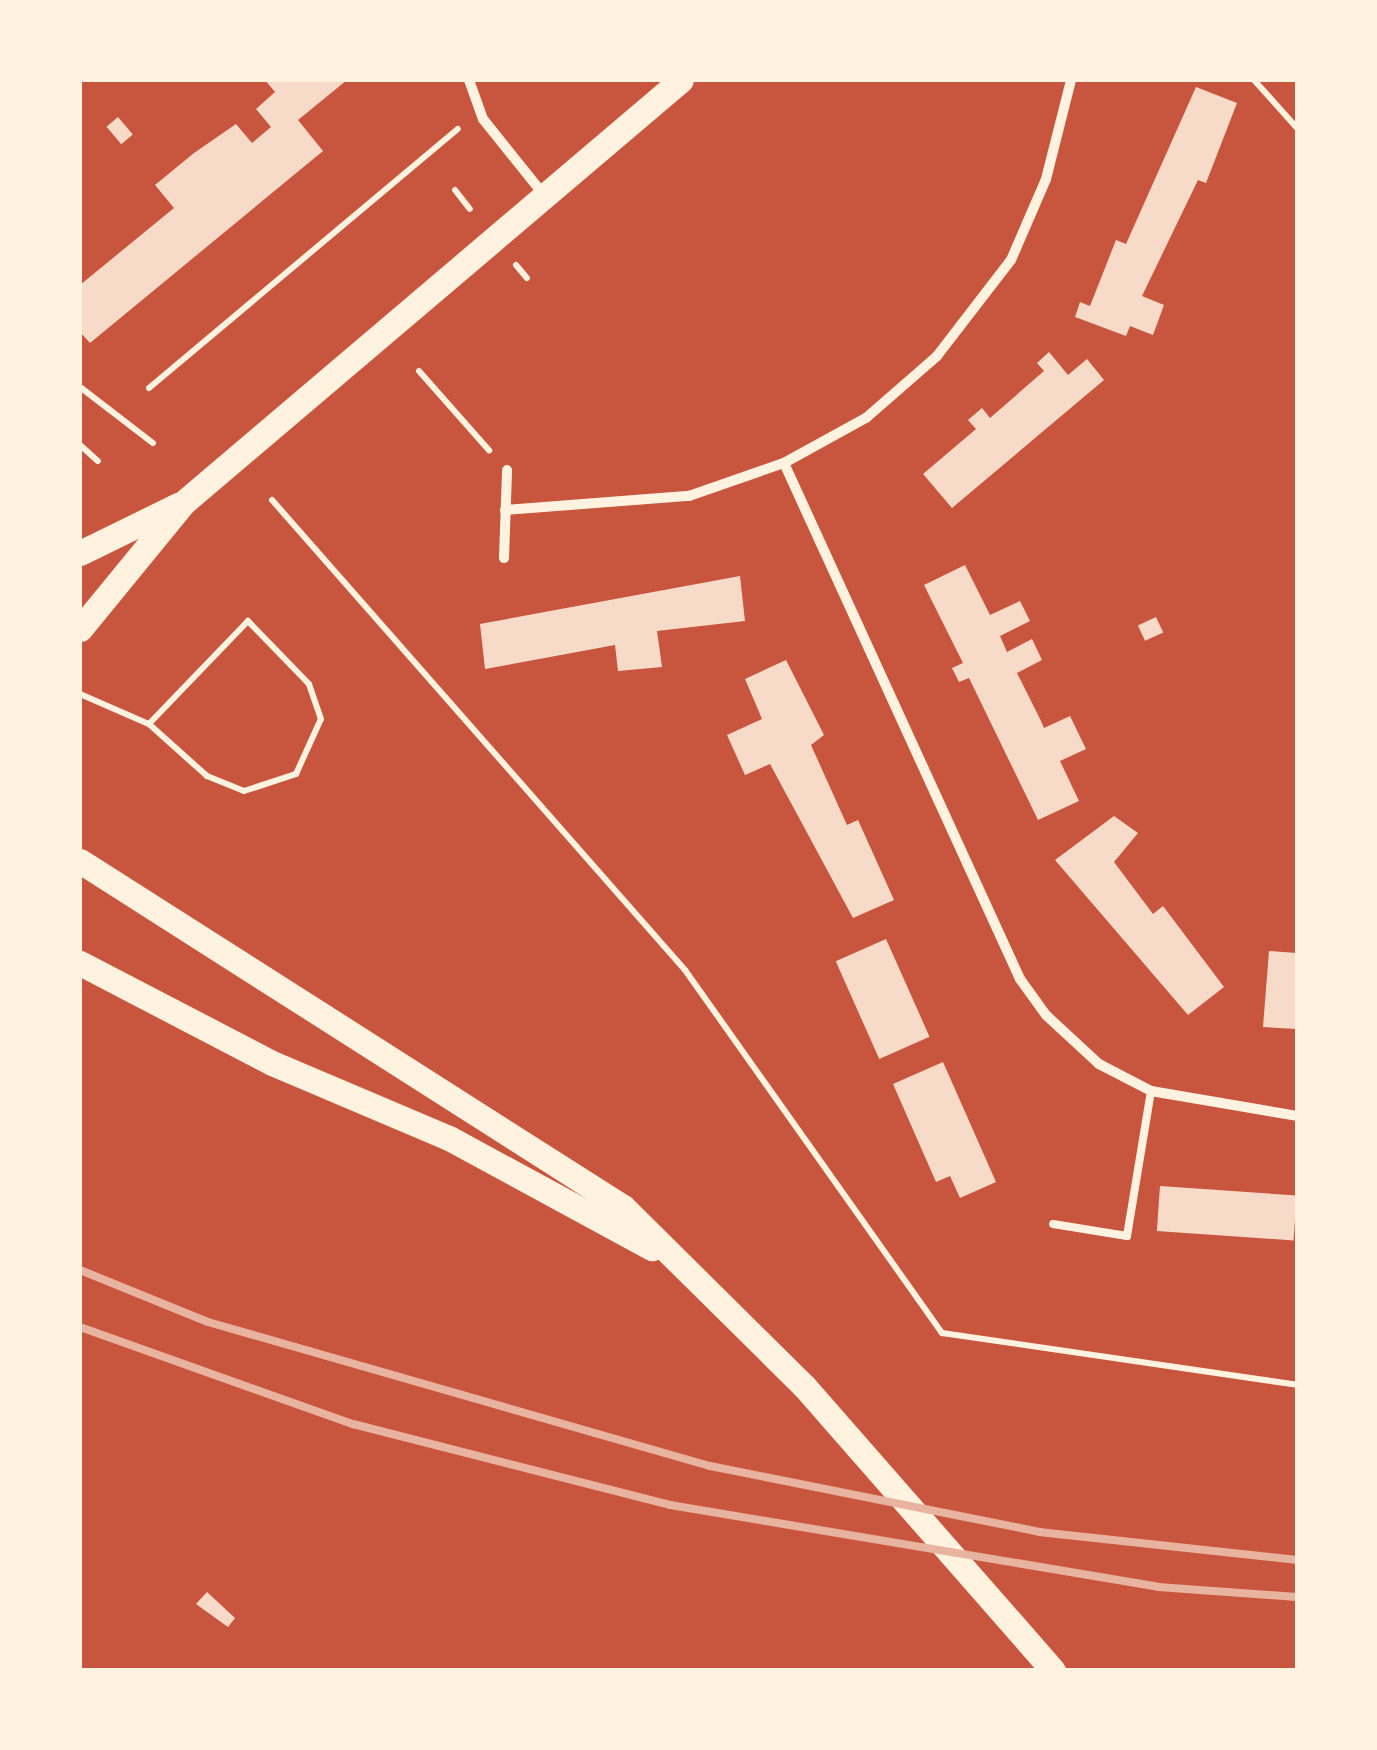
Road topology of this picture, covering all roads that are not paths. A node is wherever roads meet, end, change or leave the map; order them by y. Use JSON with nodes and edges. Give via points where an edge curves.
{"nodes":[{"id":1,"x":469,"y":80,"type":"edge"},
{"id":2,"x":680,"y":80,"type":"edge"},
{"id":3,"x":1071,"y":80,"type":"edge"},
{"id":4,"x":544,"y":195,"type":"junction"},
{"id":5,"x":784,"y":463,"type":"junction"},
{"id":6,"x":507,"y":470,"type":"road end"},
{"id":7,"x":183,"y":502,"type":"junction"},
{"id":8,"x":506,"y":510,"type":"junction"},
{"id":9,"x":80,"y":553,"type":"edge"},
{"id":10,"x":504,"y":558,"type":"dead end"},
{"id":11,"x":80,"y":629,"type":"edge"},
{"id":12,"x":80,"y":862,"type":"edge"},
{"id":13,"x":80,"y":963,"type":"edge"},
{"id":14,"x":1151,"y":1091,"type":"junction"},
{"id":15,"x":1297,"y":1116,"type":"edge"},
{"id":16,"x":1053,"y":1224,"type":"dead end"},
{"id":17,"x":666,"y":1254,"type":"junction"},
{"id":18,"x":1053,"y":1670,"type":"edge"}],
"edges":[{"from":1,"to":4,"type":"street","via":[[483,119]]},
{"from":2,"to":4,"type":"main road"},
{"from":3,"to":5,"type":"street","via":[[1037,206],[994,288],[902,389]]},
{"from":4,"to":7,"type":"main road"},
{"from":5,"to":8,"type":"street","via":[[654,502]]},
{"from":5,"to":14,"type":"street","via":[[1020,979],[1078,1048]]},
{"from":6,"to":8,"type":"street"},
{"from":7,"to":9,"type":"main road"},
{"from":7,"to":11,"type":"main road"},
{"from":8,"to":10,"type":"street"},
{"from":12,"to":17,"type":"main road","via":[[547,1152],[623,1207]]},
{"from":13,"to":17,"type":"main road","via":[[272,1063],[449,1138]]},
{"from":14,"to":15,"type":"street"},
{"from":14,"to":16,"type":"lane","via":[[1128,1236]]},
{"from":17,"to":18,"type":"main road","via":[[804,1386]]}]}
